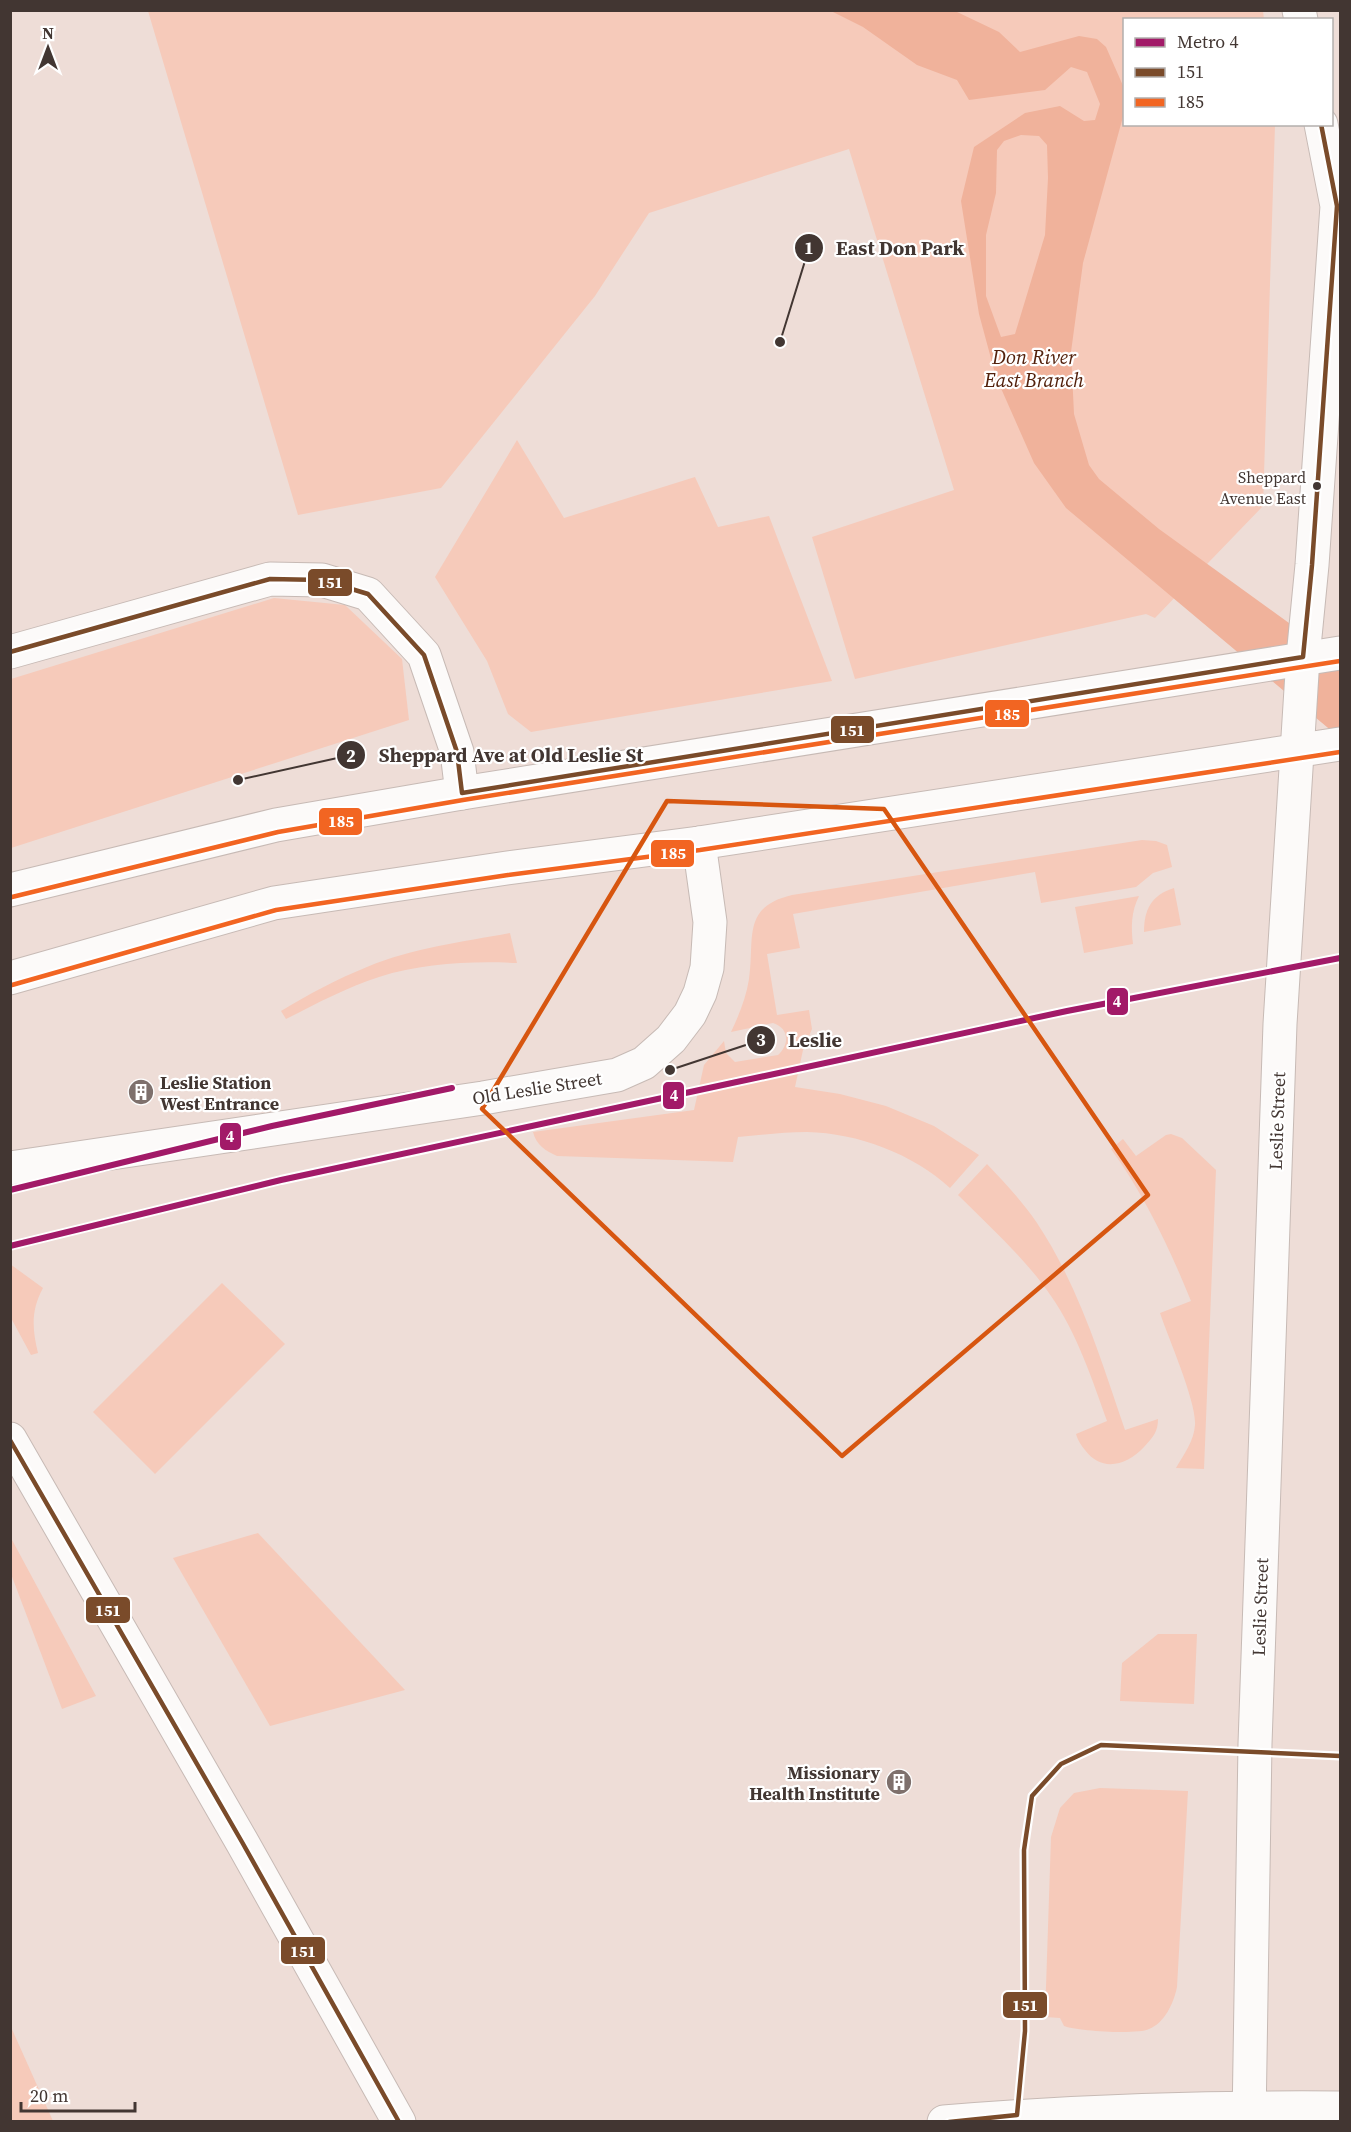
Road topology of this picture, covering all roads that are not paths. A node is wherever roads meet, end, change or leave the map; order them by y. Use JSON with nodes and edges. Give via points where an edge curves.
{"nodes":[{"id":1,"x":1321,"y":126,"type":"edge"},
{"id":2,"x":10,"y":651,"type":"edge"},
{"id":3,"x":1341,"y":653,"type":"edge"},
{"id":4,"x":1303,"y":657,"type":"junction"},
{"id":5,"x":1341,"y":744,"type":"edge"},
{"id":6,"x":1298,"y":750,"type":"junction"},
{"id":7,"x":462,"y":793,"type":"junction"},
{"id":8,"x":699,"y":843,"type":"junction"},
{"id":9,"x":10,"y":890,"type":"edge"},
{"id":10,"x":10,"y":978,"type":"edge"},
{"id":11,"x":10,"y":1168,"type":"edge"},
{"id":12,"x":10,"y":1439,"type":"edge"},
{"id":13,"x":1341,"y":2108,"type":"edge"},
{"id":14,"x":1249,"y":2114,"type":"edge"},
{"id":15,"x":399,"y":2121,"type":"edge"},
{"id":16,"x":944,"y":2121,"type":"edge"}],
"edges":[{"from":1,"to":4,"type":"main road","name":"Leslie Street","via":[[1337,206]]},
{"from":2,"to":7,"type":"main road","via":[[270,579],[322,580],[359,591],[368,594],[424,655],[457,752]]},
{"from":3,"to":4,"type":"main road"},
{"from":4,"to":6,"type":"main road","name":"Leslie Street"},
{"from":4,"to":7,"type":"main road"},
{"from":5,"to":6,"type":"main road"},
{"from":6,"to":8,"type":"main road"},
{"from":6,"to":14,"type":"main road","name":"Leslie Street","via":[[1280,1035],[1255,1744]]},
{"from":7,"to":9,"type":"main road","via":[[276,825]]},
{"from":8,"to":10,"type":"main road","via":[[274,903]]},
{"from":8,"to":11,"type":"main road","name":"Old Leslie Street","via":[[710,922],[700,993],[671,1039],[644,1063],[606,1077]]},
{"from":12,"to":15,"type":"main road"},
{"from":13,"to":14,"type":"main road"},
{"from":14,"to":16,"type":"main road","via":[[1017,2115]]}]}
